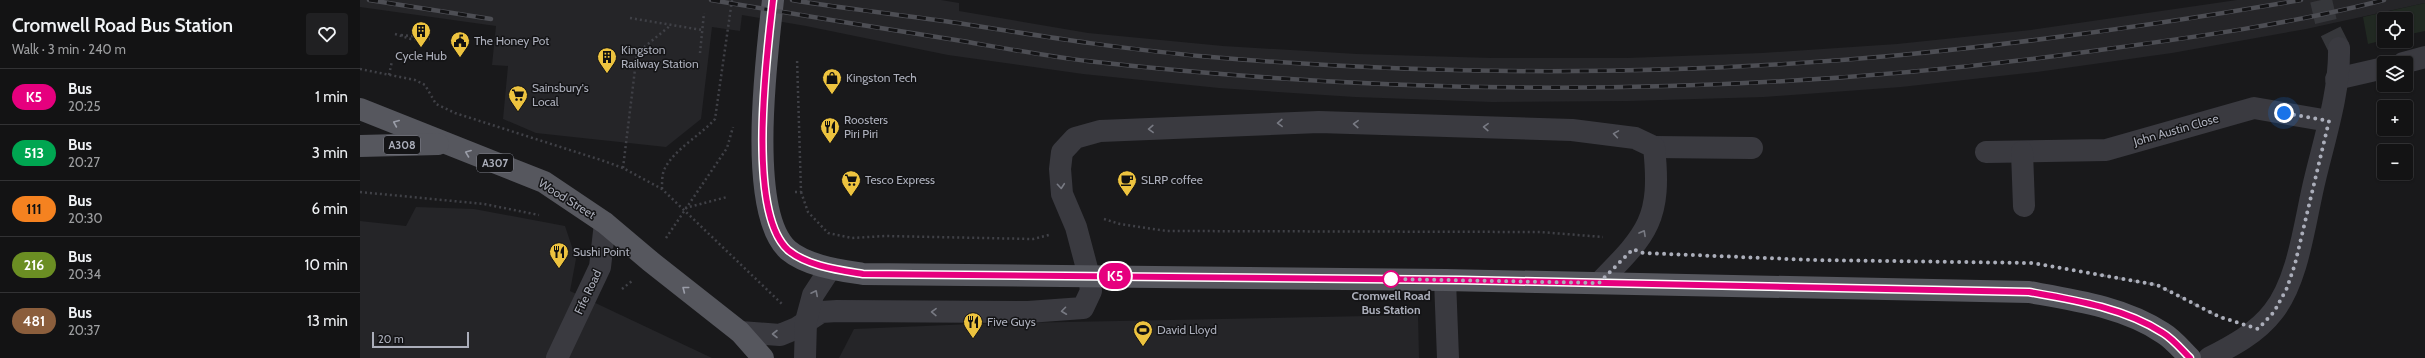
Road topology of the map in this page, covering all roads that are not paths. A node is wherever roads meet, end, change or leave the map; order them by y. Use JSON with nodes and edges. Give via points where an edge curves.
{"nodes":[{"id":1,"x":773,"y":0,"type":"edge"},
{"id":2,"x":2339,"y":48,"type":"tunnel mouth"},
{"id":3,"x":2425,"y":57,"type":"edge"},
{"id":4,"x":2413,"y":60,"type":"edge"},
{"id":5,"x":2377,"y":70,"type":"edge"},
{"id":6,"x":2336,"y":79,"type":"junction"},
{"id":7,"x":360,"y":109,"type":"edge"},
{"id":8,"x":2329,"y":121,"type":"junction"},
{"id":9,"x":445,"y":144,"type":"junction"},
{"id":10,"x":360,"y":146,"type":"edge"},
{"id":11,"x":1654,"y":147,"type":"junction"},
{"id":12,"x":1752,"y":148,"type":"dead end"},
{"id":13,"x":1986,"y":152,"type":"dead end"},
{"id":14,"x":2022,"y":152,"type":"junction"},
{"id":15,"x":2024,"y":206,"type":"dead end"},
{"id":16,"x":605,"y":223,"type":"junction"},
{"id":17,"x":830,"y":269,"type":"junction"},
{"id":18,"x":1089,"y":276,"type":"junction"},
{"id":19,"x":1445,"y":280,"type":"junction"},
{"id":20,"x":1599,"y":283,"type":"junction"},
{"id":21,"x":806,"y":320,"type":"junction"},
{"id":22,"x":740,"y":332,"type":"junction"},
{"id":23,"x":557,"y":358,"type":"edge"},
{"id":24,"x":763,"y":358,"type":"edge"},
{"id":25,"x":805,"y":358,"type":"edge"},
{"id":26,"x":1448,"y":358,"type":"edge"},
{"id":27,"x":2190,"y":358,"type":"edge"},
{"id":28,"x":2209,"y":358,"type":"edge"}],
"edges":[{"from":1,"to":17,"type":"main road","via":[[766,68],[763,138],[765,194],[778,238],[800,257]]},
{"from":2,"to":6,"type":"street"},
{"from":3,"to":4,"type":"street"},
{"from":5,"to":6,"type":"street"},
{"from":6,"to":8,"type":"street"},
{"from":9,"to":7,"type":"main road","number":"A307","one_way":true},
{"from":8,"to":14,"type":"street","name":"John Austin Close","via":[[2254,108],[2106,150]]},
{"from":8,"to":28,"type":"street","via":[[2289,282],[2274,312],[2258,329]]},
{"from":9,"to":10,"type":"main road","name":"Wood Street","number":"A308"},
{"from":16,"to":9,"type":"main road","name":"Wood Street","number":"A307","one_way":true,"via":[[544,182]]},
{"from":11,"to":12,"type":"street"},
{"from":11,"to":18,"type":"street","one_way":true,"via":[[1635,138],[1572,130],[1319,122],[1100,131],[1075,138],[1062,152],[1060,169],[1062,194],[1076,227]]},
{"from":20,"to":11,"type":"street","one_way":true,"via":[[1633,249],[1651,218],[1658,187]]},
{"from":13,"to":14,"type":"street","name":"John Austin Close"},
{"from":14,"to":15,"type":"street"},
{"from":22,"to":16,"type":"main road","name":"Wood Street","number":"A307","one_way":true},
{"from":16,"to":23,"type":"street","name":"Fife Road","via":[[600,267]]},
{"from":17,"to":18,"type":"main road","via":[[863,274]]},
{"from":21,"to":17,"type":"street","one_way":true,"via":[[813,295]]},
{"from":18,"to":19,"type":"main road"},
{"from":18,"to":21,"type":"street","one_way":true,"via":[[1091,291],[1083,308],[1028,312],[837,311],[821,312]]},
{"from":19,"to":20,"type":"main road"},
{"from":19,"to":26,"type":"street"},
{"from":20,"to":27,"type":"main road","via":[[2029,292],[2076,300],[2121,313],[2164,333]]},
{"from":21,"to":22,"type":"street","one_way":true,"via":[[797,328],[780,335]]},
{"from":21,"to":25,"type":"street"},
{"from":22,"to":24,"type":"main road","number":"A307"}]}
